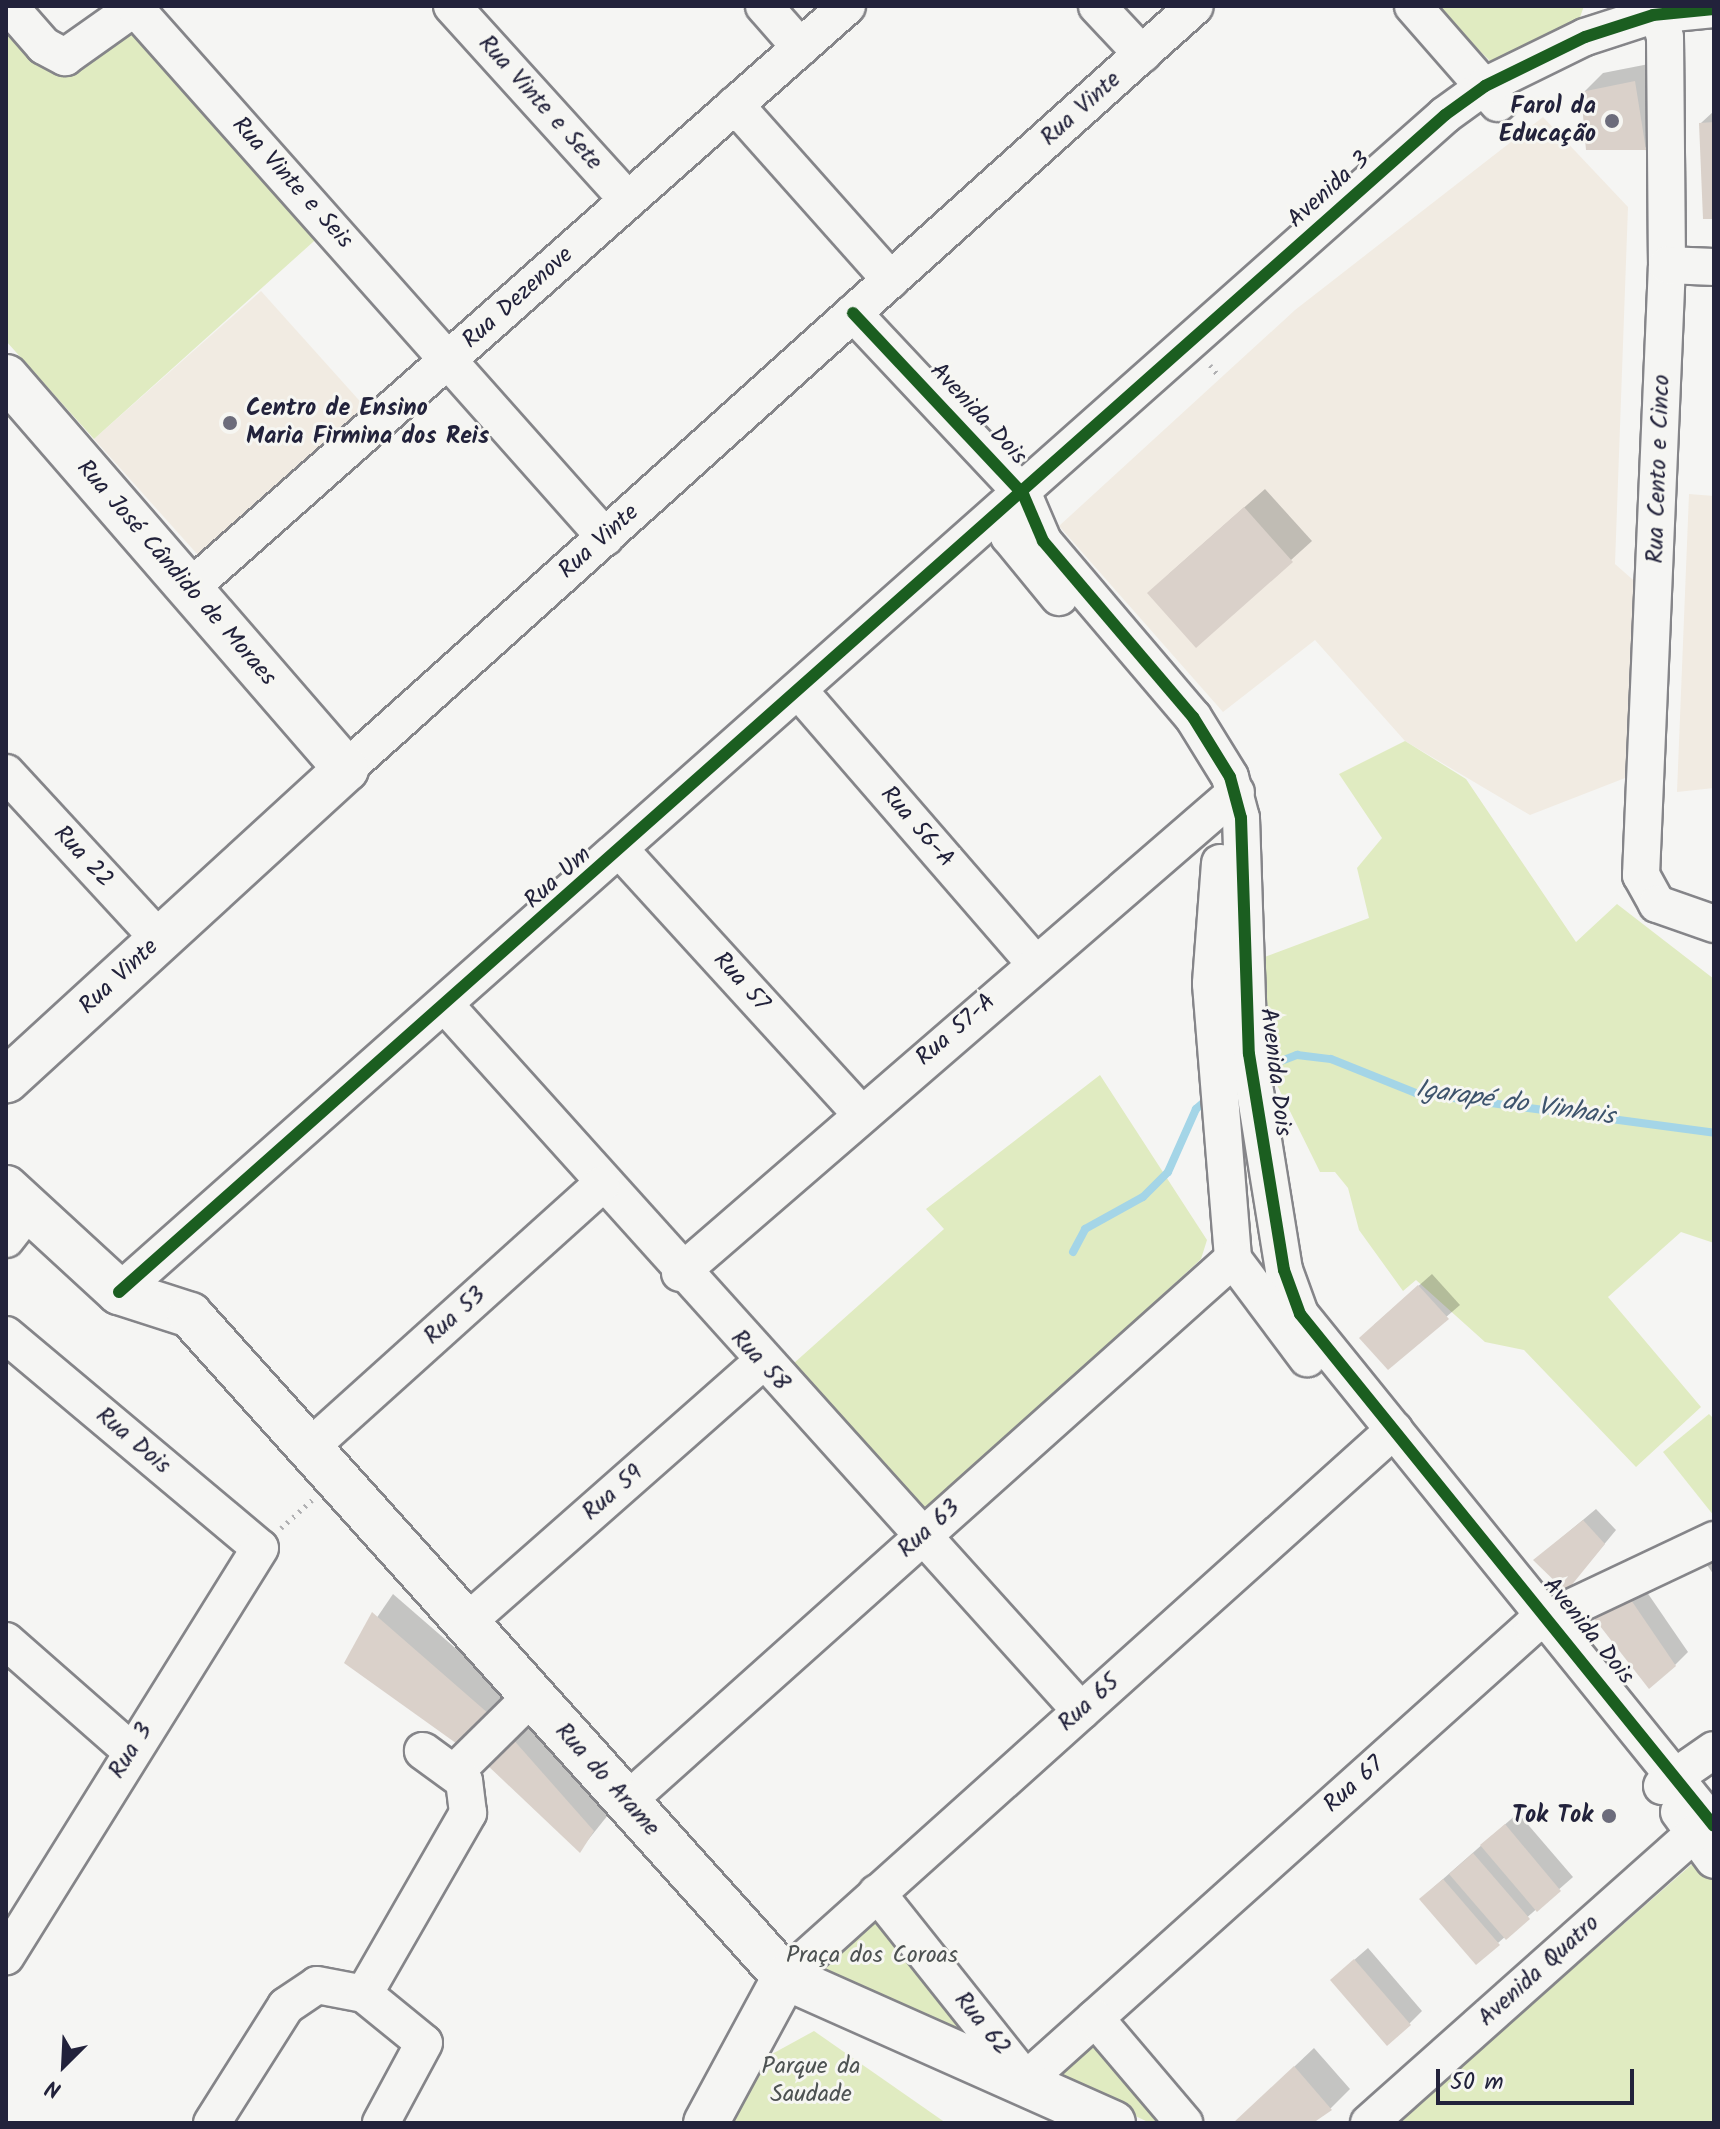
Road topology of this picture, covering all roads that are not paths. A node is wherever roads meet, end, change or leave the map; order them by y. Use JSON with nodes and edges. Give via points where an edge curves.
{"nodes":[{"id":1,"x":9,"y":6,"type":"edge"},
{"id":2,"x":452,"y":6,"type":"edge"},
{"id":3,"x":764,"y":6,"type":"edge"},
{"id":4,"x":847,"y":6,"type":"edge"},
{"id":5,"x":1097,"y":6,"type":"edge"},
{"id":6,"x":1195,"y":6,"type":"edge"},
{"id":7,"x":1413,"y":6,"type":"edge"},
{"id":8,"x":136,"y":7,"type":"edge"},
{"id":9,"x":1714,"y":9,"type":"edge"},
{"id":10,"x":1661,"y":19,"type":"edge"},
{"id":11,"x":1714,"y":28,"type":"edge"},
{"id":12,"x":1592,"y":33,"type":"edge"},
{"id":13,"x":800,"y":47,"type":"junction"},
{"id":14,"x":1142,"y":54,"type":"junction"},
{"id":15,"x":1491,"y":94,"type":"junction"},
{"id":16,"x":735,"y":105,"type":"junction"},
{"id":17,"x":628,"y":200,"type":"junction"},
{"id":18,"x":1667,"y":265,"type":"junction"},
{"id":19,"x":1714,"y":267,"type":"edge"},
{"id":20,"x":891,"y":280,"type":"junction"},
{"id":21,"x":853,"y":313,"type":"junction"},
{"id":22,"x":450,"y":358,"type":"junction"},
{"id":23,"x":6,"y":377,"type":"edge"},
{"id":24,"x":1025,"y":503,"type":"junction"},
{"id":25,"x":605,"y":537,"type":"junction"},
{"id":26,"x":189,"y":589,"type":"junction"},
{"id":27,"x":800,"y":692,"type":"junction"},
{"id":28,"x":346,"y":769,"type":"junction"},
{"id":29,"x":6,"y":773,"type":"edge"},
{"id":30,"x":1228,"y":796,"type":"junction"},
{"id":31,"x":621,"y":851,"type":"junction"},
{"id":32,"x":1714,"y":924,"type":"edge"},
{"id":33,"x":160,"y":940,"type":"junction"},
{"id":34,"x":1034,"y":962,"type":"junction"},
{"id":35,"x":446,"y":1006,"type":"junction"},
{"id":36,"x":1232,"y":1057,"type":"junction"},
{"id":37,"x":6,"y":1081,"type":"edge"},
{"id":38,"x":861,"y":1114,"type":"junction"},
{"id":39,"x":601,"y":1185,"type":"junction"},
{"id":40,"x":14,"y":1212,"type":"edge"},
{"id":41,"x":1233,"y":1259,"type":"junction"},
{"id":42,"x":680,"y":1273,"type":"junction"},
{"id":43,"x":134,"y":1280,"type":"junction"},
{"id":44,"x":6,"y":1335,"type":"edge"},
{"id":45,"x":761,"y":1363,"type":"junction"},
{"id":46,"x":1386,"y":1437,"type":"junction"},
{"id":47,"x":322,"y":1463,"type":"junction"},
{"id":48,"x":922,"y":1535,"type":"junction"},
{"id":49,"x":1714,"y":1540,"type":"edge"},
{"id":50,"x":260,"y":1548,"type":"joint"},
{"id":51,"x":1540,"y":1622,"type":"junction"},
{"id":52,"x":466,"y":1623,"type":"junction"},
{"id":53,"x":6,"y":1641,"type":"edge"},
{"id":54,"x":532,"y":1696,"type":"junction"},
{"id":55,"x":1081,"y":1711,"type":"junction"},
{"id":56,"x":1714,"y":1750,"type":"edge"},
{"id":57,"x":131,"y":1751,"type":"junction"},
{"id":58,"x":423,"y":1751,"type":"dead end"},
{"id":59,"x":456,"y":1771,"type":"junction"},
{"id":60,"x":1670,"y":1781,"type":"junction"},
{"id":61,"x":627,"y":1801,"type":"junction"},
{"id":62,"x":1708,"y":1835,"type":"edge"},
{"id":63,"x":877,"y":1893,"type":"junction"},
{"id":64,"x":6,"y":1956,"type":"edge"},
{"id":65,"x":785,"y":1977,"type":"junction"},
{"id":66,"x":364,"y":1994,"type":"junction"},
{"id":67,"x":1095,"y":2018,"type":"junction"},
{"id":68,"x":1026,"y":2080,"type":"junction"},
{"id":69,"x":212,"y":2123,"type":"edge"},
{"id":70,"x":381,"y":2123,"type":"edge"},
{"id":71,"x":706,"y":2123,"type":"edge"},
{"id":72,"x":1113,"y":2123,"type":"edge"},
{"id":73,"x":1184,"y":2123,"type":"edge"},
{"id":74,"x":1369,"y":2123,"type":"edge"}],
"edges":[{"from":1,"to":8,"type":"street","via":[[44,46],[65,57]]},
{"from":2,"to":17,"type":"street","name":"Rua Vinte e Sete"},
{"from":3,"to":13,"type":"street"},
{"from":4,"to":13,"type":"street","name":"Rua Dezenove"},
{"from":5,"to":14,"type":"street"},
{"from":6,"to":14,"type":"street","name":"Rua Vinte"},
{"from":7,"to":15,"type":"street"},
{"from":8,"to":22,"type":"street","name":"Rua Vinte e Seis"},
{"from":9,"to":10,"type":"street","name":"Avenida 3"},
{"from":10,"to":11,"type":"street","name":"Avenida 3"},
{"from":10,"to":12,"type":"street","name":"Avenida 3"},
{"from":10,"to":18,"type":"street","name":"Rua Cento e Cinco"},
{"from":12,"to":15,"type":"street","name":"Avenida 3"},
{"from":13,"to":16,"type":"street","name":"Rua Dezenove"},
{"from":14,"to":20,"type":"street","name":"Rua Vinte"},
{"from":15,"to":24,"type":"street","name":"Avenida 3"},
{"from":16,"to":17,"type":"street","name":"Rua Dezenove"},
{"from":16,"to":20,"type":"street"},
{"from":17,"to":22,"type":"street","name":"Rua Dezenove"},
{"from":18,"to":19,"type":"street"},
{"from":18,"to":32,"type":"street","name":"Rua Cento e Cinco","via":[[1641,875],[1650,897],[1670,912]]},
{"from":20,"to":21,"type":"street","name":"Rua Vinte"},
{"from":21,"to":24,"type":"street","name":"Avenida Dois"},
{"from":21,"to":25,"type":"street","name":"Rua Vinte"},
{"from":22,"to":25,"type":"street","name":"Rua Vinte e Seis"},
{"from":22,"to":26,"type":"street","name":"Rua Dezenove"},
{"from":23,"to":26,"type":"main road","name":"Rua José Cândido de Moraes"},
{"from":24,"to":27,"type":"street","name":"Rua Um"},
{"from":24,"to":30,"type":"street","name":"Avenida Dois","via":[[1007,530],[1014,544]]},
{"from":25,"to":28,"type":"street","name":"Rua Vinte"},
{"from":26,"to":28,"type":"main road","name":"Rua José Cândido de Moraes"},
{"from":27,"to":31,"type":"street","name":"Rua Um"},
{"from":27,"to":34,"type":"street","name":"Rua 56-A"},
{"from":28,"to":33,"type":"main road","name":"Rua Vinte"},
{"from":29,"to":33,"type":"street","name":"Rua 22"},
{"from":30,"to":34,"type":"street","name":"Rua 57-A"},
{"from":30,"to":36,"type":"street","name":"Avenida Dois"},
{"from":31,"to":35,"type":"street","name":"Rua Um"},
{"from":31,"to":38,"type":"street","name":"Rua 57"},
{"from":33,"to":37,"type":"main road","name":"Rua Vinte"},
{"from":34,"to":38,"type":"street","name":"Rua 57-A"},
{"from":35,"to":39,"type":"street","name":"Rua 58"},
{"from":35,"to":43,"type":"street","name":"Rua Um"},
{"from":36,"to":41,"type":"street","name":"Avenida Dois","via":[[1220,1110]]},
{"from":36,"to":46,"type":"street","name":"Avenida Dois","via":[[1256,1107],[1293,1301]]},
{"from":38,"to":42,"type":"street","name":"Rua 57-A"},
{"from":39,"to":42,"type":"street","name":"Rua 58"},
{"from":39,"to":47,"type":"street","name":"Rua 53"},
{"from":40,"to":43,"type":"main road"},
{"from":41,"to":46,"type":"street","name":"Avenida Dois","via":[[1257,1299]]},
{"from":41,"to":48,"type":"street","name":"Rua 63"},
{"from":42,"to":45,"type":"street","name":"Rua 58"},
{"from":43,"to":47,"type":"main road","name":"Rua do Arame","via":[[190,1315]]},
{"from":44,"to":50,"type":"street","name":"Rua Dois"},
{"from":45,"to":48,"type":"street","name":"Rua 58"},
{"from":45,"to":52,"type":"street","name":"Rua 59"},
{"from":46,"to":51,"type":"street","name":"Avenida Dois"},
{"from":46,"to":55,"type":"street","name":"Rua 65"},
{"from":47,"to":52,"type":"main road","name":"Rua do Arame"},
{"from":48,"to":55,"type":"street","name":"Rua 58"},
{"from":48,"to":61,"type":"street","name":"Rua 63"},
{"from":49,"to":51,"type":"street","name":"Rua 67"},
{"from":50,"to":57,"type":"street","name":"Rua 3"},
{"from":51,"to":60,"type":"street","name":"Avenida Dois"},
{"from":51,"to":67,"type":"street","name":"Rua 67"},
{"from":52,"to":54,"type":"main road","name":"Rua do Arame"},
{"from":53,"to":57,"type":"street"},
{"from":54,"to":59,"type":"street"},
{"from":54,"to":61,"type":"main road","name":"Rua do Arame"},
{"from":55,"to":63,"type":"street","name":"Rua 65"},
{"from":56,"to":60,"type":"street"},
{"from":57,"to":64,"type":"street","name":"Rua 3"},
{"from":58,"to":59,"type":"street"},
{"from":59,"to":66,"type":"street","via":[[469,1791],[468,1813]]},
{"from":60,"to":62,"type":"street","name":"Avenida Dois"},
{"from":61,"to":65,"type":"main road","name":"Rua do Arame"},
{"from":62,"to":74,"type":"street","name":"Avenida Quatro"},
{"from":63,"to":65,"type":"street","name":"Rua 65"},
{"from":63,"to":68,"type":"street","name":"Rua 62"},
{"from":65,"to":68,"type":"main road","name":"Rua do Arame"},
{"from":65,"to":71,"type":"main road"},
{"from":66,"to":69,"type":"street","via":[[317,1985],[294,1997]]},
{"from":66,"to":70,"type":"street","via":[[424,2043]]},
{"from":67,"to":68,"type":"street","name":"Rua 67"},
{"from":67,"to":73,"type":"street"},
{"from":68,"to":72,"type":"main road","name":"Rua do Arame"}]}
